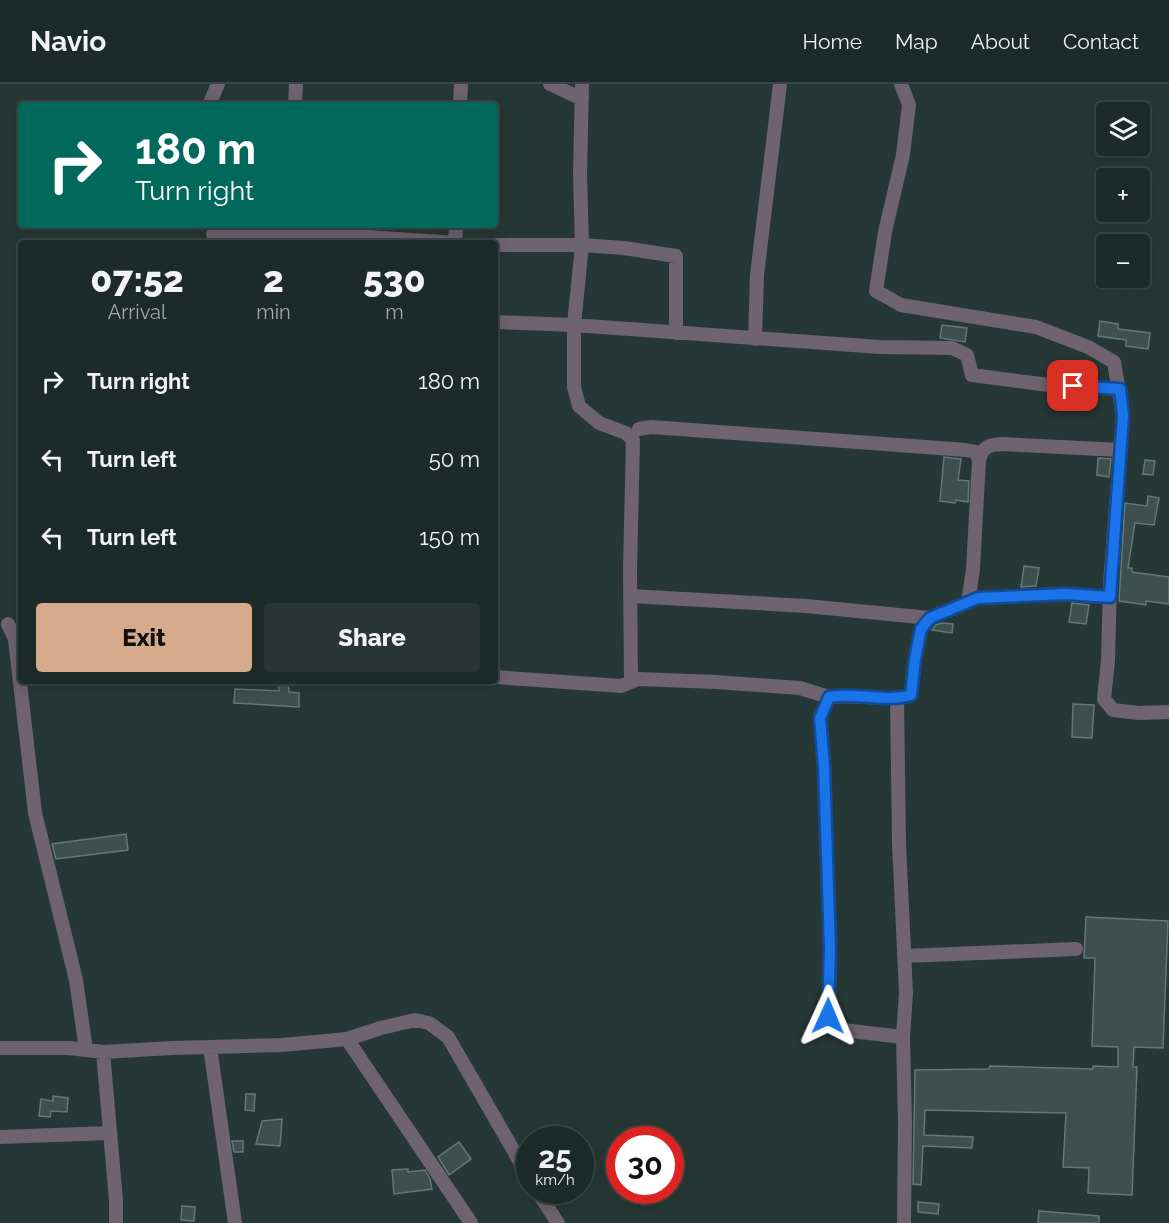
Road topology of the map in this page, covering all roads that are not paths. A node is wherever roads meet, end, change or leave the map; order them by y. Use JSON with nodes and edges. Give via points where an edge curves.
{"nodes":[{"id":1,"x":218,"y":84,"type":"edge"},
{"id":2,"x":296,"y":84,"type":"edge"},
{"id":3,"x":461,"y":84,"type":"edge"},
{"id":4,"x":550,"y":84,"type":"edge"},
{"id":5,"x":582,"y":84,"type":"edge"},
{"id":6,"x":780,"y":84,"type":"edge"},
{"id":7,"x":901,"y":84,"type":"edge"},
{"id":8,"x":582,"y":99,"type":"junction"},
{"id":9,"x":211,"y":102,"type":"edge"},
{"id":10,"x":295,"y":102,"type":"edge"},
{"id":11,"x":460,"y":102,"type":"edge"},
{"id":12,"x":213,"y":234,"type":"edge"},
{"id":13,"x":411,"y":240,"type":"edge"},
{"id":14,"x":498,"y":245,"type":"edge"},
{"id":15,"x":582,"y":245,"type":"junction"},
{"id":16,"x":498,"y":322,"type":"edge"},
{"id":17,"x":574,"y":325,"type":"junction"},
{"id":18,"x":676,"y":333,"type":"junction"},
{"id":19,"x":755,"y":339,"type":"junction"},
{"id":20,"x":1120,"y":389,"type":"junction"},
{"id":21,"x":639,"y":429,"type":"dead end"},
{"id":22,"x":1120,"y":450,"type":"junction"},
{"id":23,"x":979,"y":460,"type":"junction"},
{"id":24,"x":630,"y":596,"type":"junction"},
{"id":25,"x":1110,"y":597,"type":"junction"},
{"id":26,"x":968,"y":603,"type":"junction"},
{"id":27,"x":930,"y":618,"type":"junction"},
{"id":28,"x":8,"y":624,"type":"dead end"},
{"id":29,"x":18,"y":665,"type":"edge"},
{"id":30,"x":498,"y":677,"type":"edge"},
{"id":31,"x":631,"y":682,"type":"junction"},
{"id":32,"x":20,"y":684,"type":"edge"},
{"id":33,"x":829,"y":697,"type":"junction"},
{"id":34,"x":897,"y":699,"type":"junction"},
{"id":35,"x":1169,"y":712,"type":"edge"},
{"id":36,"x":1076,"y":949,"type":"dead end"},
{"id":37,"x":905,"y":957,"type":"junction"},
{"id":38,"x":903,"y":1037,"type":"junction"},
{"id":39,"x":347,"y":1039,"type":"junction"},
{"id":40,"x":210,"y":1047,"type":"junction"},
{"id":41,"x":0,"y":1048,"type":"edge"},
{"id":42,"x":86,"y":1050,"type":"junction"},
{"id":43,"x":103,"y":1052,"type":"junction"},
{"id":44,"x":110,"y":1132,"type":"junction"},
{"id":45,"x":0,"y":1137,"type":"edge"},
{"id":46,"x":516,"y":1155,"type":"edge"},
{"id":47,"x":546,"y":1204,"type":"edge"},
{"id":48,"x":116,"y":1223,"type":"edge"},
{"id":49,"x":235,"y":1223,"type":"edge"},
{"id":50,"x":471,"y":1223,"type":"edge"},
{"id":51,"x":558,"y":1223,"type":"edge"},
{"id":52,"x":904,"y":1223,"type":"edge"}],
"edges":[{"from":1,"to":9,"type":"street"},
{"from":2,"to":10,"type":"street"},
{"from":3,"to":11,"type":"street"},
{"from":4,"to":8,"type":"street"},
{"from":5,"to":8,"type":"street"},
{"from":6,"to":19,"type":"street","via":[[757,275]]},
{"from":7,"to":20,"type":"street","via":[[909,105],[903,155],[876,291],[901,305],[1036,327],[1088,347],[1114,362]]},
{"from":8,"to":15,"type":"street"},
{"from":12,"to":13,"type":"street"},
{"from":14,"to":15,"type":"street"},
{"from":15,"to":17,"type":"street"},
{"from":15,"to":18,"type":"street","via":[[676,256]]},
{"from":16,"to":17,"type":"street"},
{"from":17,"to":18,"type":"street"},
{"from":17,"to":24,"type":"street","via":[[574,387],[579,406],[599,423],[626,433],[633,440]]},
{"from":18,"to":19,"type":"street"},
{"from":19,"to":20,"type":"street","via":[[952,348],[967,355],[972,375]]},
{"from":20,"to":22,"type":"street"},
{"from":21,"to":23,"type":"street","via":[[966,450],[976,452]]},
{"from":22,"to":23,"type":"street","via":[[987,445]]},
{"from":22,"to":25,"type":"street"},
{"from":23,"to":26,"type":"street"},
{"from":24,"to":27,"type":"street"},
{"from":24,"to":31,"type":"street"},
{"from":25,"to":26,"type":"street","via":[[1011,596],[978,598]]},
{"from":25,"to":35,"type":"street","via":[[1104,699],[1113,710]]},
{"from":26,"to":27,"type":"street"},
{"from":27,"to":34,"type":"street","via":[[921,629],[911,695]]},
{"from":28,"to":29,"type":"street","via":[[15,639]]},
{"from":30,"to":31,"type":"street","via":[[621,686]]},
{"from":31,"to":33,"type":"street","via":[[638,679],[800,688]]},
{"from":32,"to":42,"type":"street","via":[[35,813],[76,980]]},
{"from":33,"to":34,"type":"street","via":[[864,695]]},
{"from":33,"to":38,"type":"street","via":[[820,718],[830,1024],[834,1029]]},
{"from":34,"to":37,"type":"street"},
{"from":36,"to":37,"type":"street"},
{"from":37,"to":38,"type":"street"},
{"from":38,"to":52,"type":"street"},
{"from":39,"to":40,"type":"street"},
{"from":39,"to":46,"type":"street","via":[[416,1020],[429,1023],[448,1037]]},
{"from":39,"to":50,"type":"street"},
{"from":40,"to":43,"type":"street"},
{"from":40,"to":49,"type":"street"},
{"from":41,"to":42,"type":"street"},
{"from":42,"to":43,"type":"street"},
{"from":43,"to":44,"type":"street"},
{"from":44,"to":45,"type":"street"},
{"from":44,"to":48,"type":"street"},
{"from":47,"to":51,"type":"street"}]}
